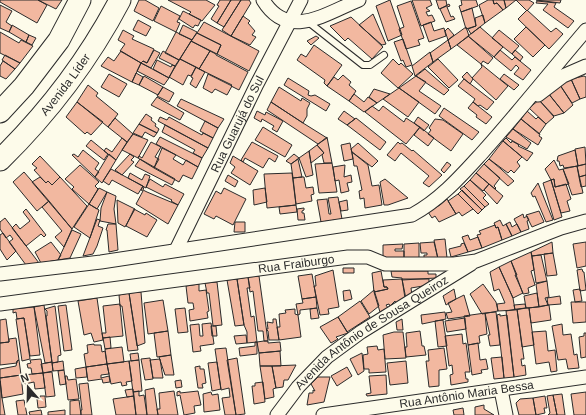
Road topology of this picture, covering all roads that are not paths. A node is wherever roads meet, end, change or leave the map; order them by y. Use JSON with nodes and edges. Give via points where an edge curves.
{"nodes":[{"id":1,"x":80,"y":0,"type":"edge"},
{"id":2,"x":120,"y":0,"type":"edge"},
{"id":3,"x":263,"y":0,"type":"edge"},
{"id":4,"x":301,"y":0,"type":"edge"},
{"id":5,"x":359,"y":0,"type":"edge"},
{"id":6,"x":307,"y":21,"type":"junction"},
{"id":7,"x":289,"y":23,"type":"junction"},
{"id":8,"x":586,"y":30,"type":"edge"},
{"id":9,"x":384,"y":55,"type":"dead end"},
{"id":10,"x":586,"y":66,"type":"edge"},
{"id":11,"x":521,"y":109,"type":"junction"},
{"id":12,"x":0,"y":112,"type":"edge"},
{"id":13,"x":0,"y":160,"type":"edge"},
{"id":14,"x":586,"y":222,"type":"edge"},
{"id":15,"x":176,"y":250,"type":"junction"},
{"id":16,"x":476,"y":261,"type":"junction"},
{"id":17,"x":0,"y":274,"type":"edge"},
{"id":18,"x":0,"y":304,"type":"edge"},
{"id":19,"x":586,"y":377,"type":"edge"},
{"id":20,"x":501,"y":390,"type":"junction"},
{"id":21,"x":277,"y":415,"type":"edge"},
{"id":22,"x":323,"y":415,"type":"edge"},
{"id":23,"x":506,"y":415,"type":"edge"}],
"edges":[{"from":1,"to":12,"type":"main road","via":[[59,40],[24,86]]},
{"from":2,"to":13,"type":"main road","name":"Avenida Líder","via":[[105,28],[62,91]]},
{"from":3,"to":7,"type":"street","via":[[278,18]]},
{"from":4,"to":7,"type":"street","name":"Rua Guarujá do Sul"},
{"from":5,"to":6,"type":"street"},
{"from":6,"to":7,"type":"street"},
{"from":6,"to":9,"type":"lane","via":[[363,65],[370,65]]},
{"from":7,"to":15,"type":"street","name":"Rua Guarujá do Sul"},
{"from":8,"to":11,"type":"street"},
{"from":10,"to":11,"type":"street","via":[[563,76]]},
{"from":11,"to":15,"type":"street","via":[[438,198],[412,215]]},
{"from":14,"to":16,"type":"street","name":"Rua Fraiburgo","via":[[562,228]]},
{"from":15,"to":17,"type":"street"},
{"from":16,"to":18,"type":"street","name":"Rua Fraiburgo","via":[[440,265],[385,264],[361,256],[348,257]]},
{"from":16,"to":21,"type":"street","name":"Avenida Antônio de Sousa Queiroz","via":[[361,332],[327,357],[298,387]]},
{"from":19,"to":20,"type":"street","name":"Rua Antônio Maria Bessa"},
{"from":20,"to":22,"type":"street","name":"Rua Antônio Maria Bessa"},
{"from":20,"to":23,"type":"street"}]}
